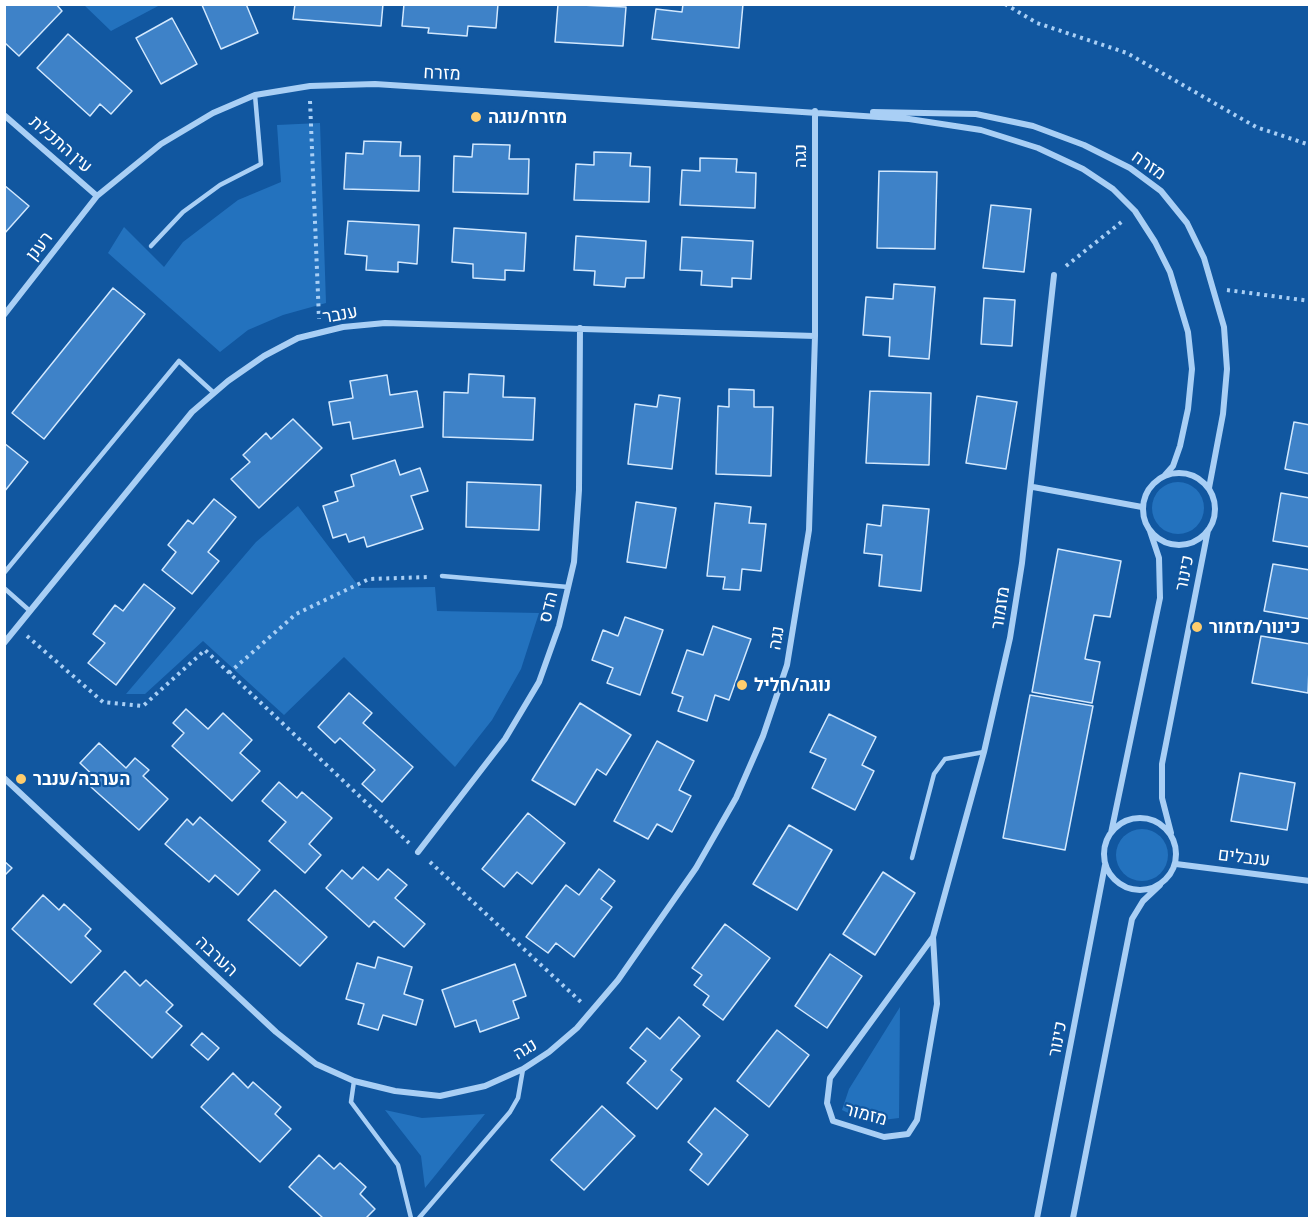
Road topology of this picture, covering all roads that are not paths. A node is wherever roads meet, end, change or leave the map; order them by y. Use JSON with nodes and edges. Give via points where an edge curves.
{"nodes":[{"id":1,"x":255,"y":95,"type":"junction"},
{"id":2,"x":815,"y":111,"type":"junction"},
{"id":3,"x":4,"y":115,"type":"edge"},
{"id":4,"x":97,"y":196,"type":"junction"},
{"id":5,"x":151,"y":246,"type":"dead end"},
{"id":6,"x":1054,"y":275,"type":"road end"},
{"id":7,"x":4,"y":315,"type":"edge"},
{"id":8,"x":580,"y":328,"type":"junction"},
{"id":9,"x":815,"y":336,"type":"junction"},
{"id":10,"x":214,"y":393,"type":"junction"},
{"id":11,"x":1165,"y":475,"type":"junction"},
{"id":12,"x":1033,"y":487,"type":"junction"},
{"id":13,"x":1209,"y":488,"type":"junction"},
{"id":14,"x":1142,"y":507,"type":"junction"},
{"id":15,"x":1208,"y":530,"type":"junction"},
{"id":16,"x":1150,"y":531,"type":"junction"},
{"id":17,"x":4,"y":573,"type":"edge"},
{"id":18,"x":442,"y":576,"type":"road end"},
{"id":19,"x":568,"y":587,"type":"junction"},
{"id":20,"x":4,"y":588,"type":"edge"},
{"id":21,"x":30,"y":611,"type":"junction"},
{"id":22,"x":4,"y":643,"type":"edge"},
{"id":23,"x":984,"y":752,"type":"junction"},
{"id":24,"x":4,"y":778,"type":"edge"},
{"id":25,"x":1111,"y":833,"type":"junction"},
{"id":26,"x":1171,"y":833,"type":"junction"},
{"id":27,"x":418,"y":852,"type":"road end"},
{"id":28,"x":912,"y":858,"type":"dead end"},
{"id":29,"x":1176,"y":864,"type":"junction"},
{"id":30,"x":1105,"y":865,"type":"junction"},
{"id":31,"x":1310,"y":881,"type":"edge"},
{"id":32,"x":1160,"y":885,"type":"junction"},
{"id":33,"x":933,"y":937,"type":"junction"},
{"id":34,"x":523,"y":1069,"type":"junction"},
{"id":35,"x":354,"y":1081,"type":"junction"},
{"id":36,"x":440,"y":1096,"type":"joint"},
{"id":37,"x":411,"y":1218,"type":"edge"},
{"id":38,"x":419,"y":1218,"type":"edge"},
{"id":39,"x":1037,"y":1218,"type":"edge"},
{"id":40,"x":1073,"y":1218,"type":"edge"}],
"edges":[{"from":1,"to":2,"type":"street","name":"מזרח","via":[[310,86],[375,84]]},
{"from":1,"to":4,"type":"street","name":"מזרח","via":[[213,112],[161,144]]},
{"from":1,"to":5,"type":"lane","via":[[261,164],[210,191],[183,212]]},
{"from":2,"to":9,"type":"street","name":"נגה"},
{"from":2,"to":11,"type":"street","name":"מזרח","via":[[981,130],[1038,148],[1083,169],[1113,189],[1135,211],[1170,272],[1188,333],[1188,409],[1180,446]]},
{"from":2,"to":13,"type":"street","name":"מזרח","via":[[976,114],[1033,126],[1130,168],[1161,191],[1187,224],[1204,258],[1224,327],[1227,369],[1223,414]]},
{"from":3,"to":4,"type":"street","name":"עין התכלת"},
{"from":4,"to":7,"type":"street","name":"רענן"},
{"from":6,"to":12,"type":"street","name":"מזמור"},
{"from":8,"to":9,"type":"street","name":"ענבר"},
{"from":8,"to":10,"type":"street","name":"ענבר","via":[[385,323],[343,327],[298,338],[264,356]]},
{"from":8,"to":19,"type":"street","name":"הדס","via":[[579,490],[574,562]]},
{"from":9,"to":34,"type":"street","name":"נגה","via":[[809,530],[787,665],[764,736],[736,798],[659,924],[591,1011],[549,1052]]},
{"from":10,"to":17,"type":"lane","via":[[179,361]]},
{"from":10,"to":21,"type":"street","name":"ענבר","via":[[192,412]]},
{"from":11,"to":13,"type":"street","via":[[1189,474]]},
{"from":11,"to":14,"type":"street","via":[[1149,488]]},
{"from":12,"to":14,"type":"street"},
{"from":12,"to":23,"type":"street","name":"מזמור","via":[[1010,638]]},
{"from":13,"to":15,"type":"street","via":[[1215,509]]},
{"from":14,"to":16,"type":"street"},
{"from":15,"to":16,"type":"street","via":[[1190,543],[1179,545]]},
{"from":15,"to":26,"type":"street","name":"כינור","via":[[1162,764],[1162,798]]},
{"from":16,"to":25,"type":"street","name":"כינור","via":[[1159,558],[1160,598]]},
{"from":18,"to":19,"type":"lane"},
{"from":19,"to":27,"type":"street","name":"הדס","via":[[539,682],[505,739]]},
{"from":20,"to":21,"type":"lane"},
{"from":21,"to":22,"type":"street","name":"ענבר"},
{"from":23,"to":28,"type":"lane","via":[[945,759],[934,774]]},
{"from":23,"to":33,"type":"street","name":"מזמור"},
{"from":24,"to":35,"type":"street","name":"הערבה","via":[[276,1032],[316,1064]]},
{"from":25,"to":26,"type":"street","via":[[1119,824],[1141,817],[1152,819]]},
{"from":25,"to":30,"type":"street","via":[[1105,843]]},
{"from":26,"to":29,"type":"street"},
{"from":29,"to":31,"type":"street","name":"ענבלים"},
{"from":29,"to":32,"type":"street"},
{"from":30,"to":32,"type":"street","via":[[1110,875],[1128,888],[1150,889]]},
{"from":30,"to":39,"type":"street","name":"כינור"},
{"from":32,"to":40,"type":"street","via":[[1132,919]]},
{"from":33,"to":33,"type":"street","name":"מזמור","via":[[937,1004],[917,1120],[908,1134],[884,1137],[832,1121],[827,1103],[830,1078]]},
{"from":34,"to":36,"type":"street","name":"נגה","via":[[485,1086]]},
{"from":34,"to":38,"type":"lane","via":[[518,1098],[510,1112]]},
{"from":35,"to":36,"type":"street","name":"הערבה"},
{"from":35,"to":37,"type":"lane","via":[[351,1102],[398,1165]]}]}
